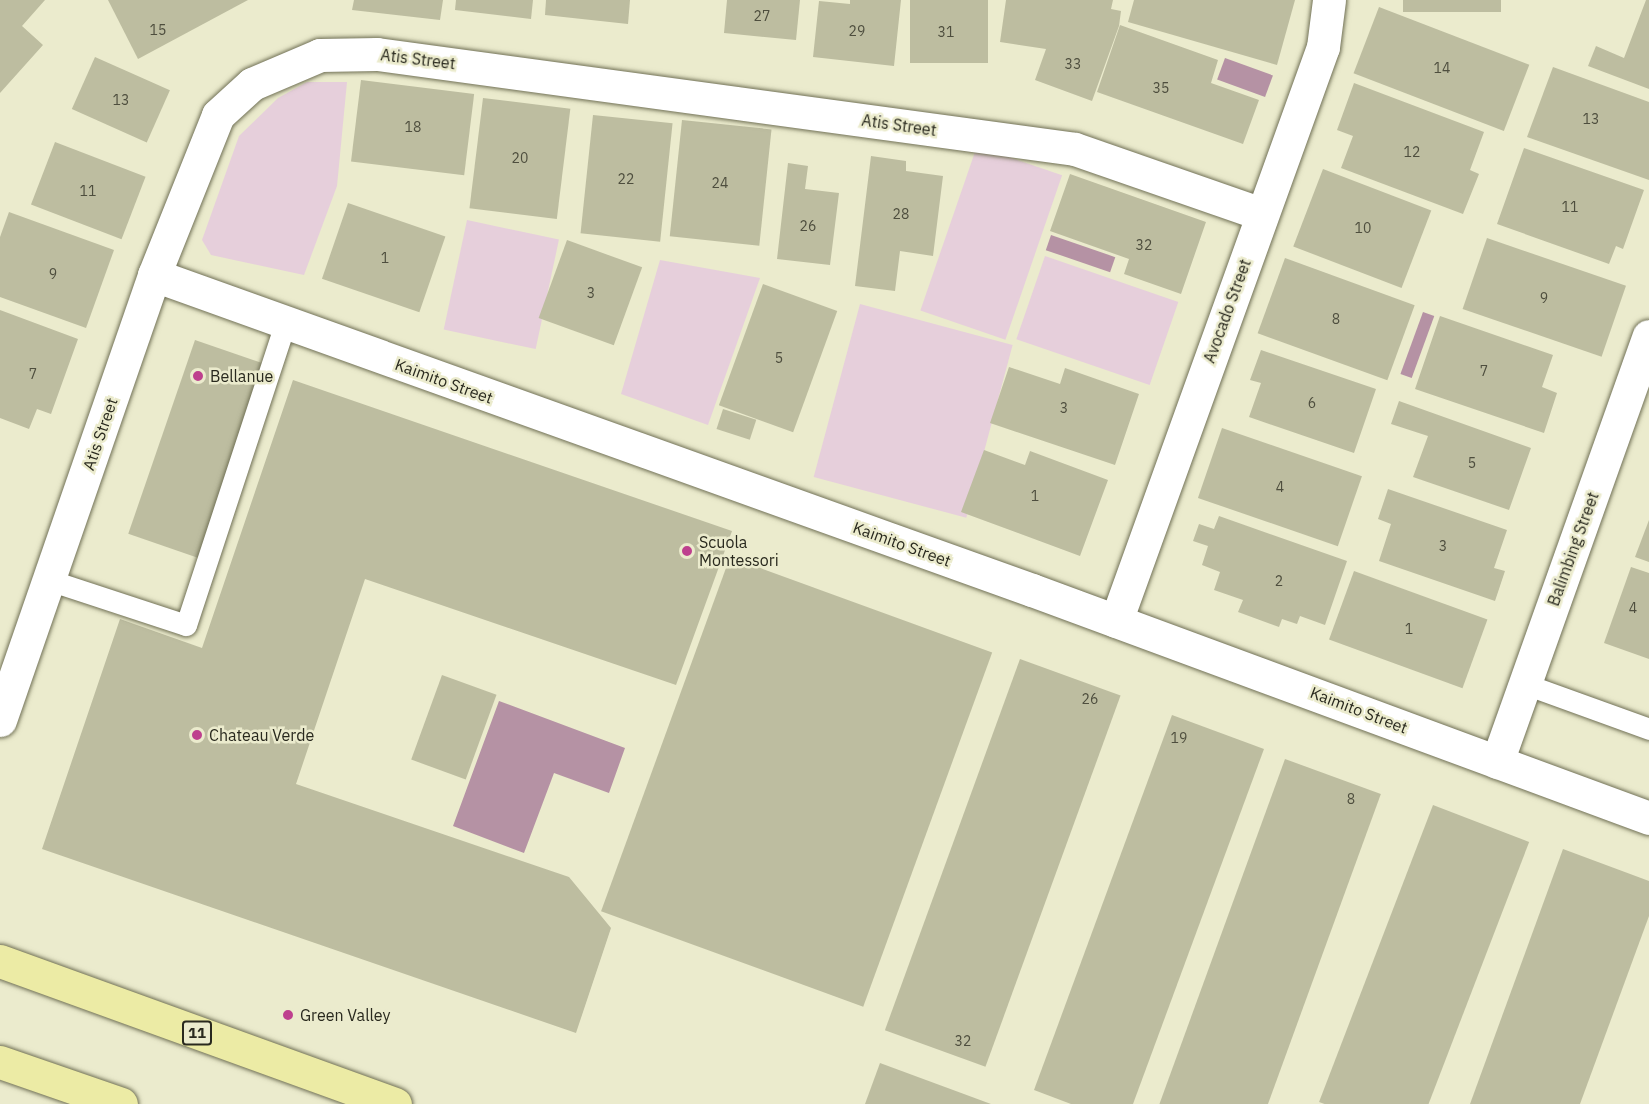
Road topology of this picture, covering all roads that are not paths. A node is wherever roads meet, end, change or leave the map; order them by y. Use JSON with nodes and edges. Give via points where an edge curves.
{"nodes":[{"id":1,"x":1329,"y":0,"type":"edge"},
{"id":2,"x":1262,"y":214,"type":"junction"},
{"id":3,"x":154,"y":275,"type":"junction"},
{"id":4,"x":285,"y":324,"type":"junction"},
{"id":5,"x":1649,"y":336,"type":"edge"},
{"id":6,"x":49,"y":580,"type":"junction"},
{"id":7,"x":1116,"y":621,"type":"junction"},
{"id":8,"x":1525,"y":684,"type":"junction"},
{"id":9,"x":2,"y":709,"type":"edge"},
{"id":10,"x":1649,"y":729,"type":"edge"},
{"id":11,"x":1497,"y":762,"type":"junction"},
{"id":12,"x":1649,"y":818,"type":"edge"},
{"id":13,"x":0,"y":961,"type":"edge"},
{"id":14,"x":0,"y":1062,"type":"edge"},
{"id":15,"x":121,"y":1104,"type":"edge"},
{"id":16,"x":395,"y":1104,"type":"edge"}],
"edges":[{"from":1,"to":2,"type":"street","name":"Avocado Street","via":[[1323,47]]},
{"from":2,"to":3,"type":"street","name":"Atis Street","via":[[1075,149],[377,54],[320,55],[252,84],[218,115]]},
{"from":2,"to":7,"type":"street","name":"Avocado Street"},
{"from":3,"to":4,"type":"street","name":"Kaimito Street"},
{"from":3,"to":6,"type":"street","name":"Atis Street"},
{"from":4,"to":6,"type":"lane","via":[[186,625]]},
{"from":4,"to":7,"type":"street","name":"Kaimito Street"},
{"from":5,"to":8,"type":"street","name":"Balimbing Street"},
{"from":6,"to":9,"type":"street","name":"Atis Street"},
{"from":7,"to":11,"type":"street","name":"Kaimito Street"},
{"from":8,"to":10,"type":"lane"},
{"from":8,"to":11,"type":"street","name":"Balimbing Street"},
{"from":11,"to":12,"type":"street","name":"Kaimito Street"},
{"from":13,"to":16,"type":"main road","number":"11"},
{"from":14,"to":15,"type":"main road"}]}
